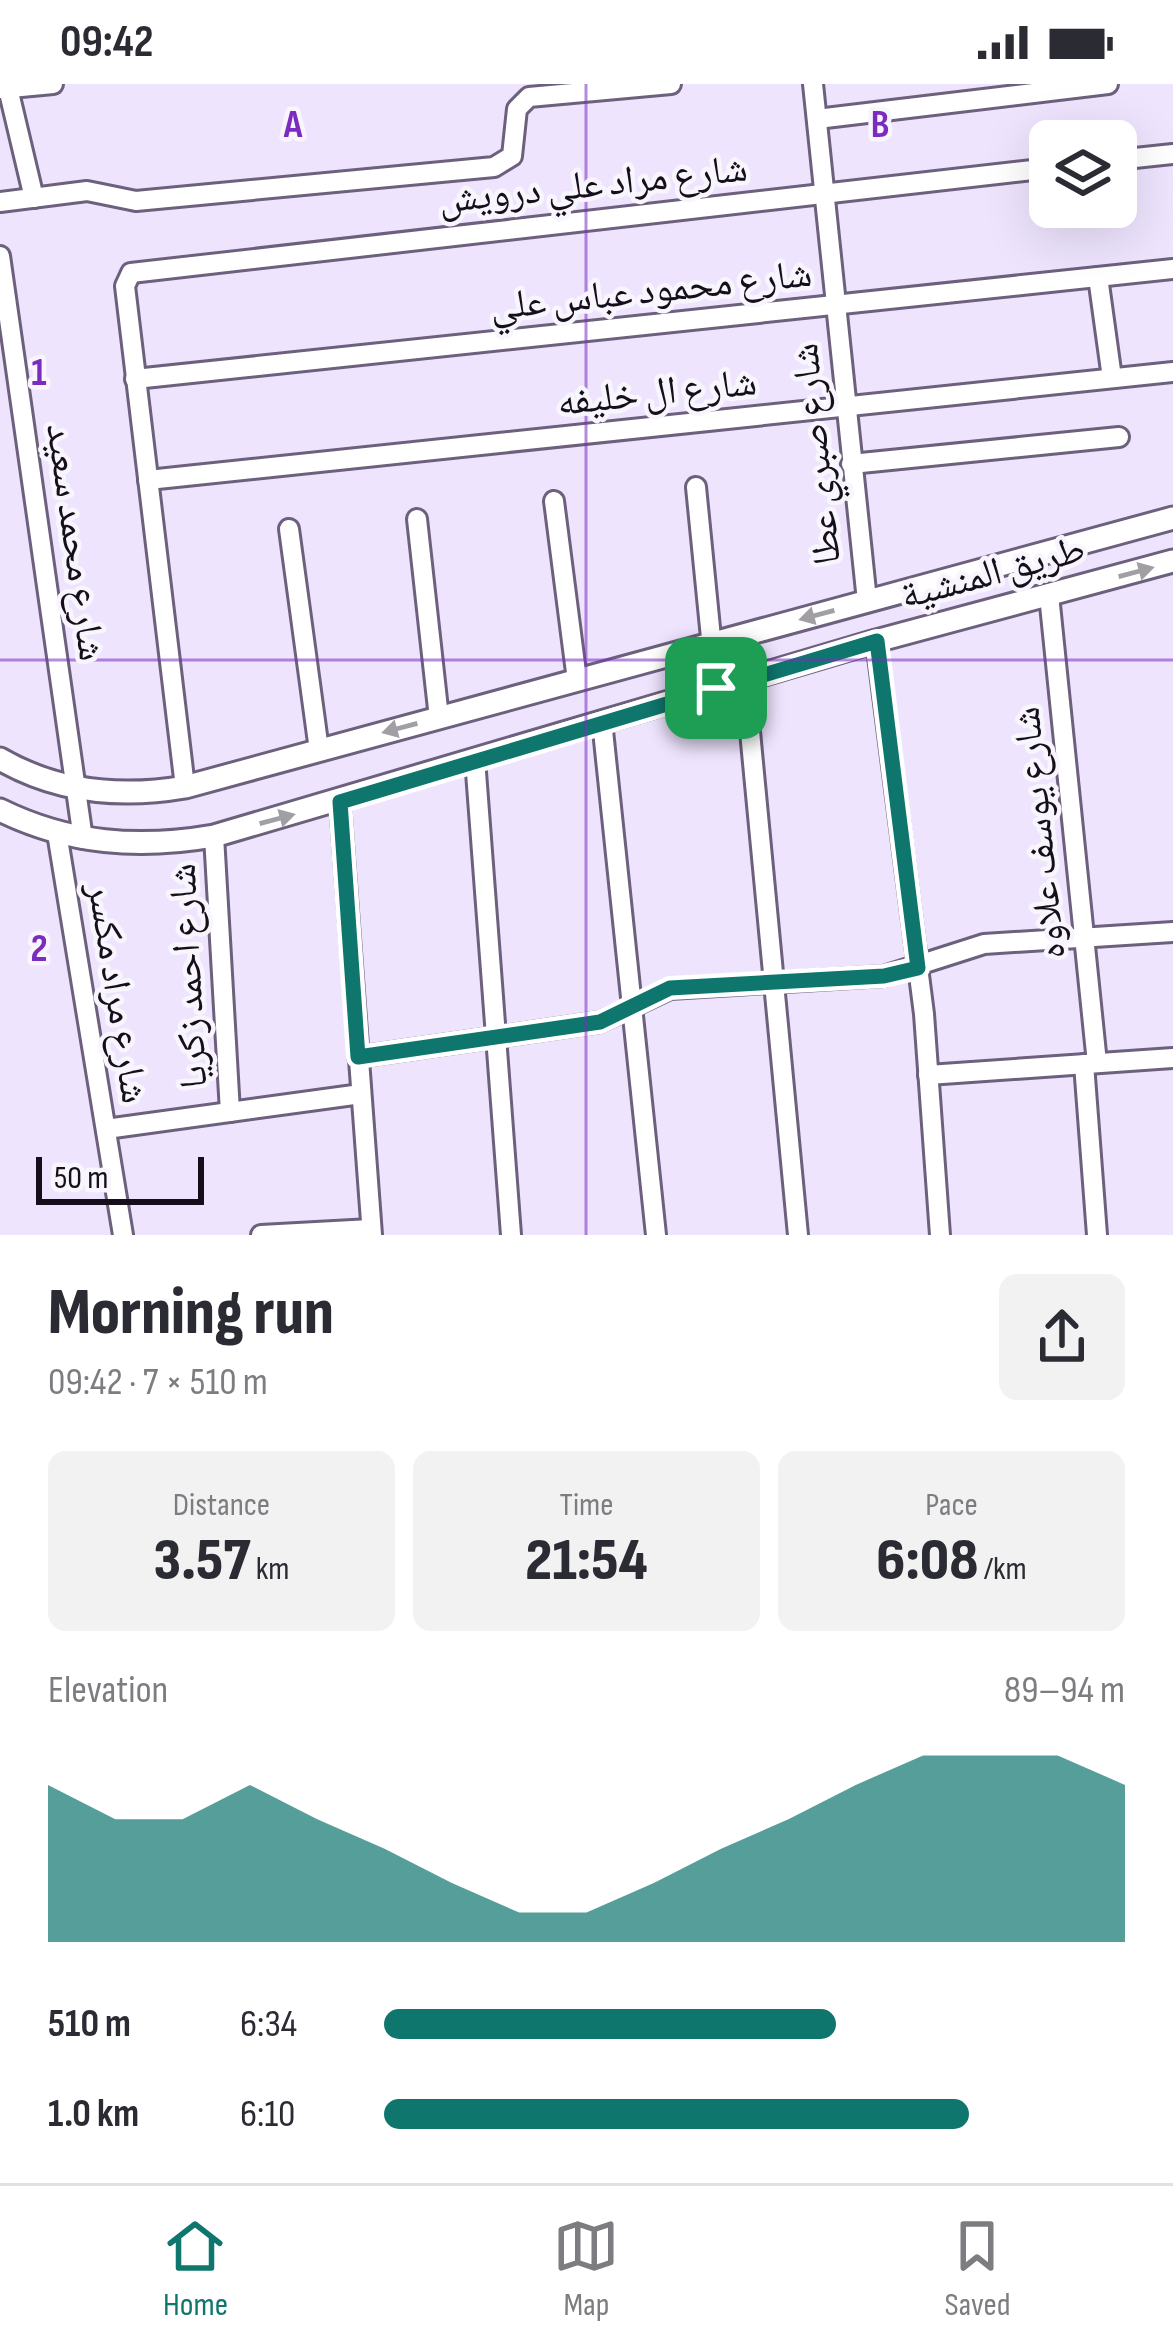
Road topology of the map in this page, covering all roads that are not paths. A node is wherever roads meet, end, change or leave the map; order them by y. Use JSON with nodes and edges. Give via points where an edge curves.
{"nodes":[{"id":1,"x":53,"y":84,"type":"edge"},
{"id":2,"x":671,"y":84,"type":"edge"},
{"id":3,"x":813,"y":84,"type":"edge"},
{"id":4,"x":1108,"y":84,"type":"edge"},
{"id":5,"x":5,"y":87,"type":"edge"},
{"id":6,"x":817,"y":119,"type":"junction"},
{"id":7,"x":1173,"y":154,"type":"edge"},
{"id":8,"x":1137,"y":158,"type":"edge"},
{"id":9,"x":1029,"y":170,"type":"edge"},
{"id":10,"x":823,"y":193,"type":"junction"},
{"id":11,"x":34,"y":198,"type":"junction"},
{"id":12,"x":0,"y":202,"type":"edge"},
{"id":13,"x":0,"y":256,"type":"edge"},
{"id":14,"x":1173,"y":269,"type":"edge"},
{"id":15,"x":1097,"y":277,"type":"junction"},
{"id":16,"x":833,"y":305,"type":"junction"},
{"id":17,"x":1173,"y":372,"type":"edge"},
{"id":18,"x":1112,"y":378,"type":"junction"},
{"id":19,"x":135,"y":379,"type":"junction"},
{"id":20,"x":844,"y":406,"type":"junction"},
{"id":21,"x":1119,"y":437,"type":"dead end"},
{"id":22,"x":851,"y":464,"type":"junction"},
{"id":23,"x":148,"y":480,"type":"junction"},
{"id":24,"x":696,"y":487,"type":"dead end"},
{"id":25,"x":554,"y":501,"type":"dead end"},
{"id":26,"x":418,"y":518,"type":"dead end"},
{"id":27,"x":1173,"y":518,"type":"edge"},
{"id":28,"x":289,"y":529,"type":"dead end"},
{"id":29,"x":1173,"y":562,"type":"edge"},
{"id":30,"x":1049,"y":596,"type":"junction"},
{"id":31,"x":867,"y":602,"type":"junction"},
{"id":32,"x":877,"y":641,"type":"junction"},
{"id":33,"x":712,"y":644,"type":"junction"},
{"id":34,"x":745,"y":679,"type":"junction"},
{"id":35,"x":578,"y":680,"type":"junction"},
{"id":36,"x":716,"y":688,"type":"junction"},
{"id":37,"x":440,"y":718,"type":"junction"},
{"id":38,"x":602,"y":722,"type":"junction"},
{"id":39,"x":319,"y":750,"type":"junction"},
{"id":40,"x":0,"y":759,"type":"edge"},
{"id":41,"x":475,"y":759,"type":"junction"},
{"id":42,"x":185,"y":787,"type":"junction"},
{"id":43,"x":77,"y":788,"type":"junction"},
{"id":44,"x":340,"y":802,"type":"junction"},
{"id":45,"x":0,"y":810,"type":"edge"},
{"id":46,"x":57,"y":833,"type":"junction"},
{"id":47,"x":214,"y":836,"type":"junction"},
{"id":48,"x":83,"y":839,"type":"junction"},
{"id":49,"x":1173,"y":932,"type":"edge"},
{"id":50,"x":1084,"y":937,"type":"junction"},
{"id":51,"x":918,"y":968,"type":"junction"},
{"id":52,"x":774,"y":982,"type":"junction"},
{"id":53,"x":636,"y":1004,"type":"junction"},
{"id":54,"x":497,"y":1038,"type":"junction"},
{"id":55,"x":358,"y":1057,"type":"junction"},
{"id":56,"x":1173,"y":1058,"type":"edge"},
{"id":57,"x":1090,"y":1064,"type":"junction"},
{"id":58,"x":928,"y":1075,"type":"junction"},
{"id":59,"x":361,"y":1094,"type":"junction"},
{"id":60,"x":230,"y":1112,"type":"junction"},
{"id":61,"x":106,"y":1129,"type":"junction"},
{"id":62,"x":371,"y":1232,"type":"edge"},
{"id":63,"x":123,"y":1235,"type":"edge"},
{"id":64,"x":261,"y":1235,"type":"edge"},
{"id":65,"x":511,"y":1235,"type":"edge"},
{"id":66,"x":656,"y":1235,"type":"edge"},
{"id":67,"x":798,"y":1235,"type":"edge"},
{"id":68,"x":940,"y":1235,"type":"edge"},
{"id":69,"x":1096,"y":1235,"type":"edge"}],
"edges":[{"from":1,"to":5,"type":"street"},
{"from":2,"to":11,"type":"street","via":[[530,97],[517,109],[512,156],[494,167],[136,201],[98,191]]},
{"from":3,"to":6,"type":"street","name":"شارع صبري عطا"},
{"from":4,"to":6,"type":"street"},
{"from":5,"to":11,"type":"street"},
{"from":6,"to":10,"type":"street","name":"شارع صبري عطا"},
{"from":7,"to":8,"type":"street"},
{"from":9,"to":10,"type":"street","name":"شارع مراد علي درويش"},
{"from":10,"to":16,"type":"street","name":"شارع صبري عطا"},
{"from":10,"to":19,"type":"street","name":"شارع مراد علي درويش","via":[[144,268],[125,286]]},
{"from":11,"to":12,"type":"street"},
{"from":13,"to":43,"type":"street","name":"شارع محمد سعيد"},
{"from":14,"to":15,"type":"street","name":"شارع محمود عباس علي"},
{"from":15,"to":16,"type":"street","name":"شارع محمود عباس علي"},
{"from":15,"to":18,"type":"street"},
{"from":16,"to":19,"type":"street","name":"شارع محمود عباس علي"},
{"from":16,"to":20,"type":"street","name":"شارع صبري عطا"},
{"from":17,"to":18,"type":"street","name":"شارع ال خليفه"},
{"from":18,"to":20,"type":"street","name":"شارع ال خليفه"},
{"from":19,"to":23,"type":"street"},
{"from":20,"to":22,"type":"street","name":"شارع صبري عطا"},
{"from":20,"to":23,"type":"street","name":"شارع ال خليفه"},
{"from":21,"to":22,"type":"street"},
{"from":22,"to":31,"type":"street","name":"شارع صبري عطا"},
{"from":23,"to":42,"type":"street"},
{"from":24,"to":33,"type":"street"},
{"from":25,"to":35,"type":"street"},
{"from":26,"to":37,"type":"street"},
{"from":27,"to":31,"type":"street","name":"طريق المنشية"},
{"from":28,"to":39,"type":"street"},
{"from":30,"to":29,"type":"street","name":"طريق المنشية","one_way":true},
{"from":30,"to":32,"type":"street","name":"طريق المنشية"},
{"from":30,"to":50,"type":"street","name":"شارع يوسف علاوه"},
{"from":31,"to":33,"type":"street","name":"طريق المنشية","one_way":true},
{"from":32,"to":34,"type":"street","name":"طريق المنشية"},
{"from":32,"to":51,"type":"street"},
{"from":33,"to":35,"type":"street","name":"طريق المنشية"},
{"from":33,"to":36,"type":"street"},
{"from":34,"to":36,"type":"street","name":"طريق المنشية"},
{"from":34,"to":52,"type":"street"},
{"from":35,"to":37,"type":"street","name":"طريق المنشية"},
{"from":36,"to":38,"type":"street","name":"طريق المنشية"},
{"from":37,"to":39,"type":"street","name":"طريق المنشية","one_way":true},
{"from":38,"to":41,"type":"street","name":"طريق المنشية"},
{"from":38,"to":53,"type":"street"},
{"from":39,"to":42,"type":"street","name":"طريق المنشية"},
{"from":40,"to":43,"type":"street","name":"طريق المنشية"},
{"from":41,"to":44,"type":"street","name":"طريق المنشية"},
{"from":41,"to":54,"type":"street"},
{"from":42,"to":43,"type":"street","name":"طريق المنشية"},
{"from":43,"to":48,"type":"street","name":"شارع محمد سعيد"},
{"from":47,"to":44,"type":"street","name":"طريق المنشية","one_way":true},
{"from":44,"to":55,"type":"street"},
{"from":45,"to":46,"type":"street","name":"طريق المنشية"},
{"from":46,"to":48,"type":"street","name":"طريق المنشية"},
{"from":46,"to":61,"type":"street","name":"شارع مراد مكسر"},
{"from":47,"to":48,"type":"street","name":"طريق المنشية","via":[[149,845]]},
{"from":47,"to":60,"type":"street","name":"شارع احمد زكريا"},
{"from":49,"to":50,"type":"street"},
{"from":50,"to":51,"type":"street","via":[[984,944]]},
{"from":50,"to":57,"type":"street","name":"شارع يوسف علاوه"},
{"from":51,"to":52,"type":"street"},
{"from":51,"to":58,"type":"street"},
{"from":52,"to":53,"type":"street","via":[[670,988]]},
{"from":52,"to":67,"type":"street"},
{"from":53,"to":54,"type":"street","via":[[600,1022]]},
{"from":53,"to":66,"type":"street"},
{"from":54,"to":55,"type":"street"},
{"from":54,"to":65,"type":"street"},
{"from":55,"to":59,"type":"street"},
{"from":56,"to":57,"type":"street"},
{"from":57,"to":58,"type":"street"},
{"from":57,"to":69,"type":"street","name":"شارع يوسف علاوه"},
{"from":58,"to":68,"type":"street"},
{"from":59,"to":60,"type":"street"},
{"from":59,"to":62,"type":"street"},
{"from":60,"to":61,"type":"street"},
{"from":61,"to":63,"type":"street","name":"شارع مراد مكسر"},
{"from":62,"to":64,"type":"street"}]}
